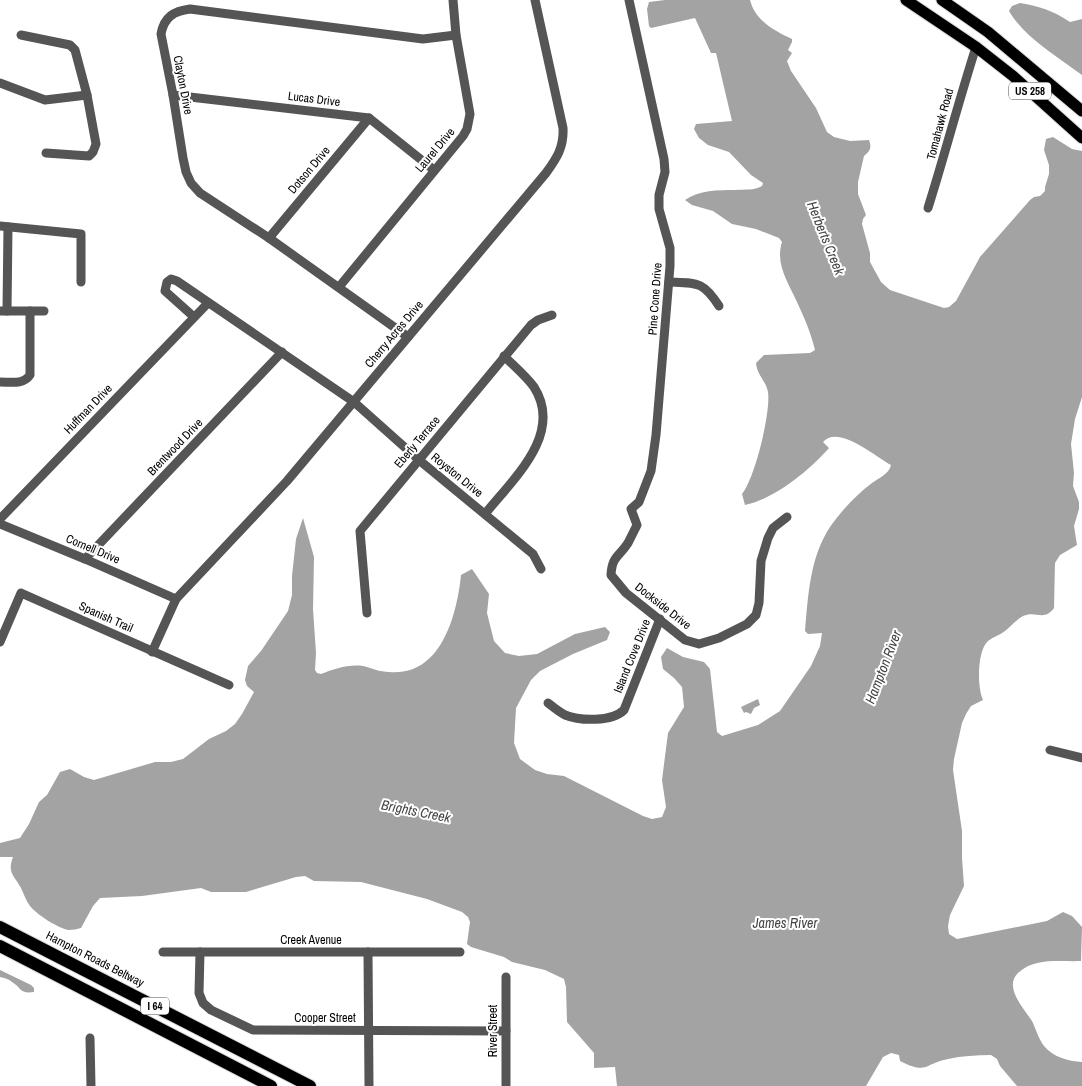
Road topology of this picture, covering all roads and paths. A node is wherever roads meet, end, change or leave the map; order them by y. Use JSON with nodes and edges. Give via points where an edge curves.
{"nodes":[{"id":1,"x":453,"y":0,"type":"edge"},
{"id":2,"x":535,"y":0,"type":"edge"},
{"id":3,"x":629,"y":0,"type":"edge"},
{"id":4,"x":906,"y":0,"type":"edge"},
{"id":5,"x":942,"y":0,"type":"edge"},
{"id":6,"x":456,"y":35,"type":"junction"},
{"id":7,"x":21,"y":36,"type":"dead end"},
{"id":8,"x":976,"y":47,"type":"junction"},
{"id":9,"x":0,"y":83,"type":"edge"},
{"id":10,"x":87,"y":95,"type":"junction"},
{"id":11,"x":173,"y":95,"type":"junction"},
{"id":12,"x":1082,"y":111,"type":"edge"},
{"id":13,"x":368,"y":118,"type":"junction"},
{"id":14,"x":1082,"y":138,"type":"edge"},
{"id":15,"x":46,"y":153,"type":"dead end"},
{"id":16,"x":434,"y":170,"type":"junction"},
{"id":17,"x":928,"y":208,"type":"dead end"},
{"id":18,"x":4,"y":226,"type":"edge"},
{"id":19,"x":269,"y":238,"type":"junction"},
{"id":20,"x":81,"y":282,"type":"dead end"},
{"id":21,"x":669,"y":282,"type":"junction"},
{"id":22,"x":339,"y":287,"type":"junction"},
{"id":23,"x":208,"y":303,"type":"junction"},
{"id":24,"x":719,"y":306,"type":"dead end"},
{"id":25,"x":4,"y":311,"type":"edge"},
{"id":26,"x":30,"y":311,"type":"junction"},
{"id":27,"x":44,"y":311,"type":"dead end"},
{"id":28,"x":552,"y":315,"type":"dead end"},
{"id":29,"x":194,"y":317,"type":"junction"},
{"id":30,"x":408,"y":337,"type":"junction"},
{"id":31,"x":282,"y":352,"type":"junction"},
{"id":32,"x":504,"y":356,"type":"junction"},
{"id":33,"x":0,"y":382,"type":"edge"},
{"id":34,"x":354,"y":402,"type":"junction"},
{"id":35,"x":419,"y":460,"type":"junction"},
{"id":36,"x":631,"y":509,"type":"joint"},
{"id":37,"x":485,"y":514,"type":"junction"},
{"id":38,"x":787,"y":517,"type":"dead end"},
{"id":39,"x":0,"y":519,"type":"edge"},
{"id":40,"x":0,"y":524,"type":"edge"},
{"id":41,"x":85,"y":559,"type":"junction"},
{"id":42,"x":540,"y":569,"type":"dead end"},
{"id":43,"x":176,"y":599,"type":"junction"},
{"id":44,"x":367,"y":613,"type":"dead end"},
{"id":45,"x":660,"y":619,"type":"junction"},
{"id":46,"x":0,"y":642,"type":"edge"},
{"id":47,"x":152,"y":652,"type":"junction"},
{"id":48,"x":229,"y":685,"type":"dead end"},
{"id":49,"x":548,"y":703,"type":"dead end"},
{"id":50,"x":1050,"y":750,"type":"dead end"},
{"id":51,"x":1082,"y":758,"type":"edge"},
{"id":52,"x":0,"y":927,"type":"edge"},
{"id":53,"x":0,"y":946,"type":"edge"},
{"id":54,"x":162,"y":952,"type":"dead end"},
{"id":55,"x":200,"y":952,"type":"junction"},
{"id":56,"x":368,"y":952,"type":"junction"},
{"id":57,"x":460,"y":952,"type":"dead end"},
{"id":58,"x":506,"y":977,"type":"dead end"},
{"id":59,"x":368,"y":1031,"type":"junction"},
{"id":60,"x":506,"y":1031,"type":"junction"},
{"id":61,"x":90,"y":1038,"type":"dead end"},
{"id":62,"x":91,"y":1086,"type":"edge"},
{"id":63,"x":271,"y":1086,"type":"edge"},
{"id":64,"x":310,"y":1086,"type":"edge"},
{"id":65,"x":369,"y":1086,"type":"edge"},
{"id":66,"x":506,"y":1086,"type":"edge"}],
"edges":[{"from":1,"to":6,"type":"street","name":"Laurel Drive"},
{"from":2,"to":30,"type":"street","name":"Cherry Acres Drive","via":[[563,128],[559,154]]},
{"from":3,"to":21,"type":"street","name":"Pine Cone Drive","via":[[664,159],[659,209],[670,248]]},
{"from":4,"to":8,"type":"main road","number":"US 258"},
{"from":5,"to":12,"type":"main road","number":"US 258","via":[[988,32]]},
{"from":6,"to":11,"type":"street","name":"Clayton Drive","via":[[423,39],[179,10],[162,25],[161,34]]},
{"from":6,"to":16,"type":"street","name":"Laurel Drive","via":[[469,121],[463,136]]},
{"from":7,"to":10,"type":"street","via":[[70,45],[75,50]]},
{"from":8,"to":14,"type":"main road","number":"US 258"},
{"from":8,"to":17,"type":"street","name":"Tomahawk Road"},
{"from":9,"to":10,"type":"street","via":[[46,100]]},
{"from":10,"to":15,"type":"street","via":[[96,144],[93,152],[89,156]]},
{"from":11,"to":13,"type":"street","name":"Lucas Drive"},
{"from":11,"to":19,"type":"street","name":"Clayton Drive","via":[[183,158],[191,183],[200,193]]},
{"from":13,"to":16,"type":"street"},
{"from":13,"to":19,"type":"street","name":"Dotson Drive"},
{"from":16,"to":22,"type":"street","name":"Laurel Drive"},
{"from":18,"to":20,"type":"street","via":[[81,234]]},
{"from":18,"to":25,"type":"street"},
{"from":19,"to":22,"type":"street","name":"Clayton Drive"},
{"from":21,"to":24,"type":"street","via":[[703,286]]},
{"from":21,"to":36,"type":"street","name":"Pine Cone Drive","via":[[651,471],[639,502]]},
{"from":22,"to":30,"type":"street","name":"Clayton Drive"},
{"from":23,"to":29,"type":"street","name":"Huffman Drive"},
{"from":23,"to":29,"type":"street","via":[[177,281],[171,279],[167,282],[165,292]]},
{"from":23,"to":31,"type":"street"},
{"from":25,"to":26,"type":"street"},
{"from":26,"to":27,"type":"street"},
{"from":26,"to":33,"type":"street","via":[[30,375],[21,382]]},
{"from":28,"to":32,"type":"street","name":"Eberly Terrace","via":[[531,325]]},
{"from":29,"to":39,"type":"street","name":"Huffman Drive"},
{"from":30,"to":34,"type":"street","name":"Cherry Acres Drive"},
{"from":31,"to":34,"type":"street"},
{"from":31,"to":41,"type":"street","name":"Brentwood Drive"},
{"from":32,"to":35,"type":"street","name":"Eberly Terrace"},
{"from":32,"to":37,"type":"street","via":[[533,386],[543,409],[543,422],[532,456]]},
{"from":34,"to":35,"type":"street","name":"Royston Drive"},
{"from":34,"to":43,"type":"street","name":"Cherry Acres Drive","via":[[287,481]]},
{"from":35,"to":37,"type":"street","name":"Royston Drive"},
{"from":35,"to":44,"type":"street","name":"Eberly Terrace","via":[[360,531]]},
{"from":36,"to":45,"type":"street","name":"Dockside Drive","via":[[637,524],[627,544],[616,556],[611,575],[626,593]]},
{"from":37,"to":42,"type":"street","name":"Royston Drive","via":[[533,554]]},
{"from":38,"to":45,"type":"street","name":"Dockside Drive","via":[[773,528],[768,538],[762,561],[759,603],[756,615],[747,624],[699,644],[686,640]]},
{"from":40,"to":41,"type":"street","name":"Cornell Drive"},
{"from":41,"to":43,"type":"street","name":"Cornell Drive"},
{"from":43,"to":47,"type":"street","name":"Cherry Acres Drive"},
{"from":45,"to":49,"type":"street","name":"Island Cove Drive","via":[[620,714],[592,720],[564,714]]},
{"from":46,"to":47,"type":"street","name":"Spanish Trail","via":[[21,593]]},
{"from":47,"to":48,"type":"street","name":"Spanish Trail"},
{"from":50,"to":51,"type":"street"},
{"from":52,"to":64,"type":"highway","name":"Hampton Roads Beltway","number":"I 64"},
{"from":53,"to":63,"type":"highway","number":"I 64"},
{"from":54,"to":55,"type":"street","name":"Creek Avenue"},
{"from":55,"to":56,"type":"street","name":"Creek Avenue"},
{"from":55,"to":59,"type":"street","name":"Cooper Street","via":[[199,993],[203,1003],[253,1030]]},
{"from":56,"to":57,"type":"street","name":"Creek Avenue"},
{"from":56,"to":59,"type":"street"},
{"from":58,"to":60,"type":"street","name":"River Street"},
{"from":59,"to":60,"type":"street","name":"Cooper Street"},
{"from":59,"to":65,"type":"street"},
{"from":60,"to":66,"type":"street","name":"River Street"},
{"from":61,"to":62,"type":"street"}]}
